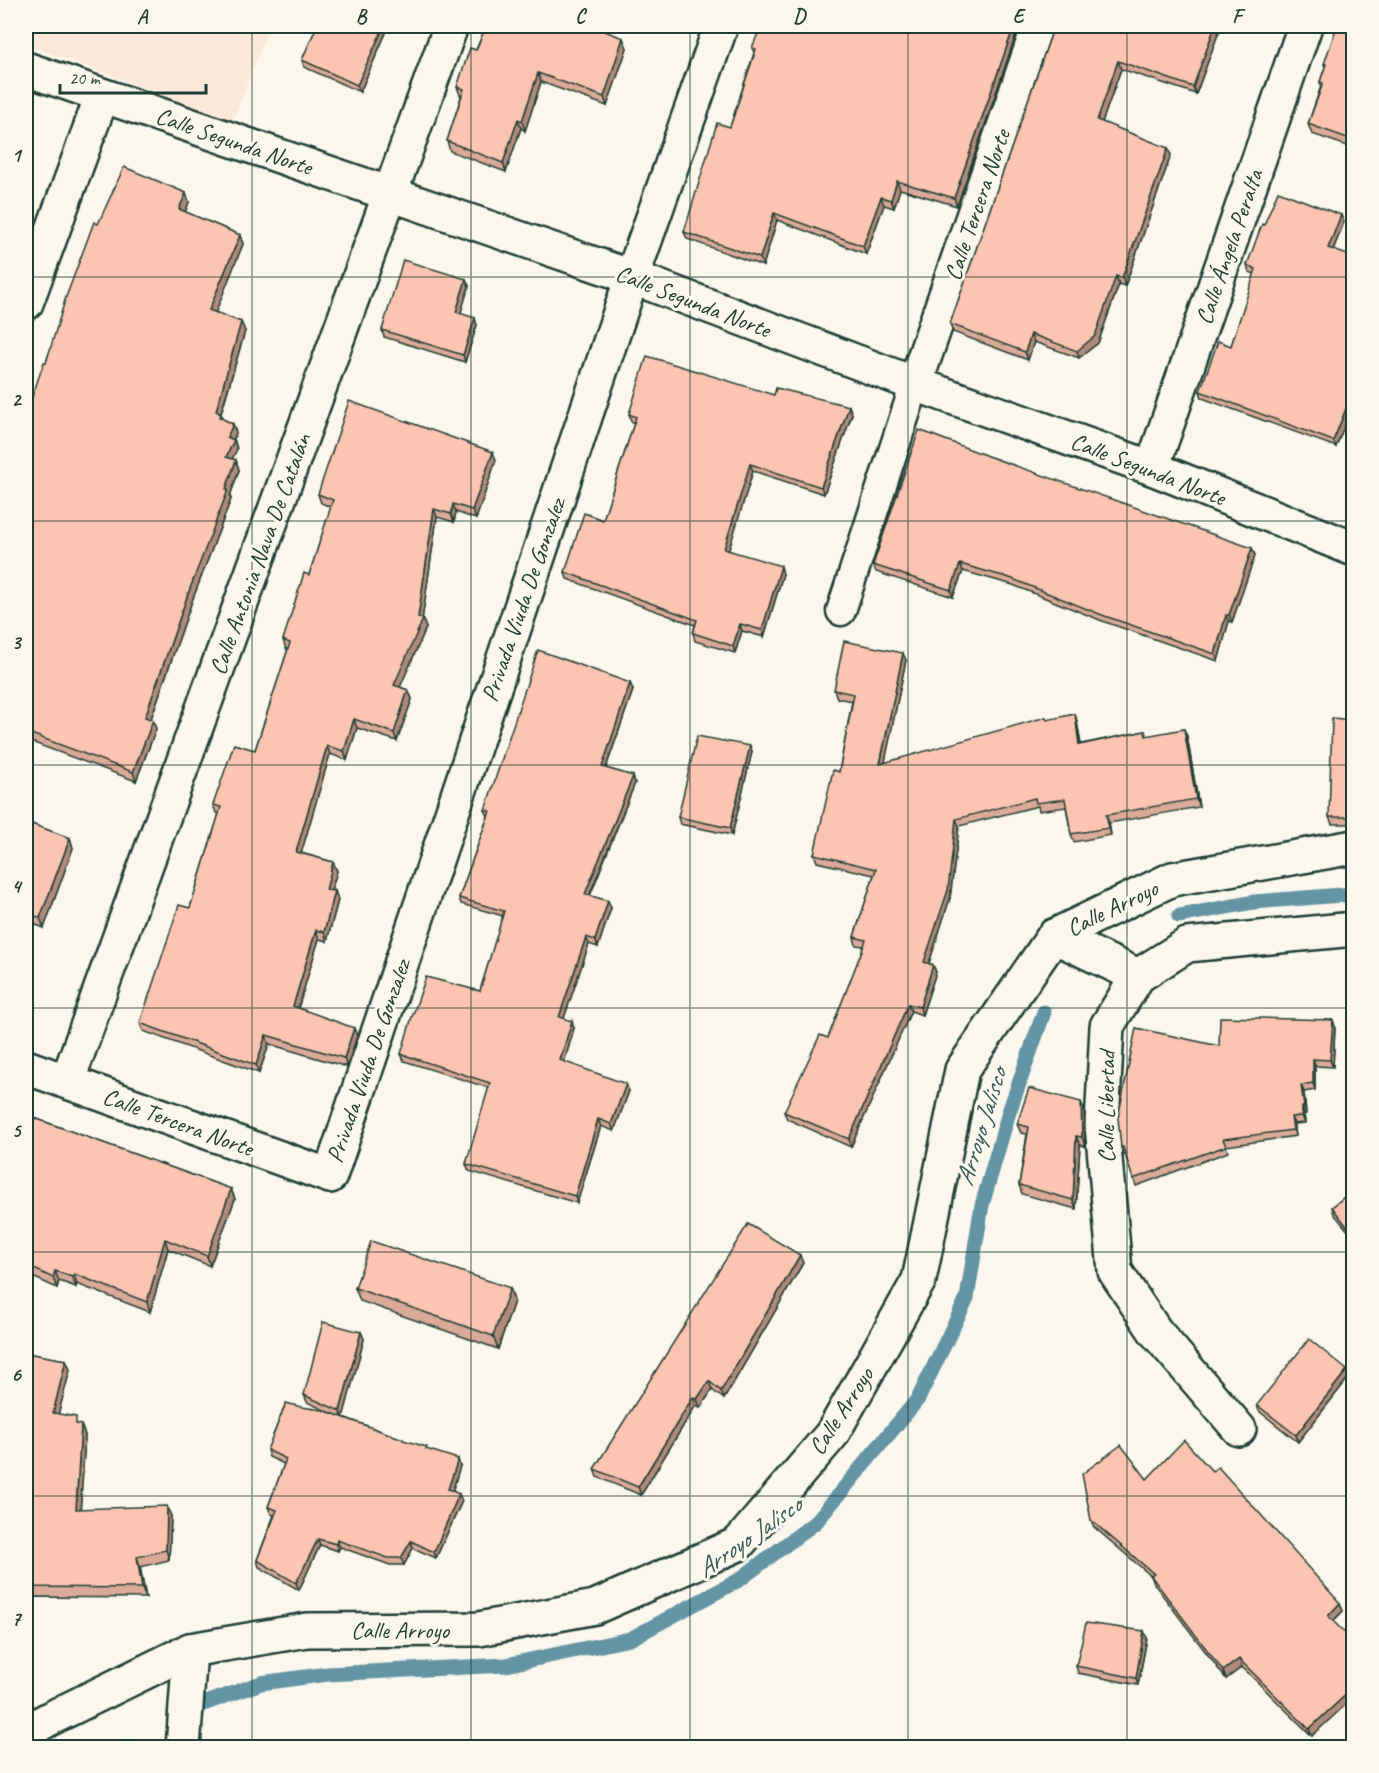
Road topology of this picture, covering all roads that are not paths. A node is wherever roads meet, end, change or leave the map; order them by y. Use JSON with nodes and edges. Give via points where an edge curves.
{"nodes":[{"id":1,"x":451,"y":26,"type":"edge"},
{"id":2,"x":721,"y":26,"type":"edge"},
{"id":3,"x":1039,"y":26,"type":"edge"},
{"id":4,"x":1305,"y":26,"type":"edge"},
{"id":5,"x":26,"y":69,"type":"edge"},
{"id":6,"x":102,"y":96,"type":"junction"},
{"id":7,"x":391,"y":194,"type":"junction"},
{"id":8,"x":632,"y":277,"type":"junction"},
{"id":9,"x":26,"y":303,"type":"edge"},
{"id":10,"x":915,"y":384,"type":"junction"},
{"id":11,"x":1152,"y":468,"type":"junction"},
{"id":12,"x":1353,"y":549,"type":"edge"},
{"id":13,"x":841,"y":611,"type":"dead end"},
{"id":14,"x":1353,"y":847,"type":"edge"},
{"id":15,"x":1353,"y":929,"type":"edge"},
{"id":16,"x":1054,"y":936,"type":"junction"},
{"id":17,"x":1137,"y":976,"type":"junction"},
{"id":18,"x":26,"y":1066,"type":"edge"},
{"id":19,"x":67,"y":1082,"type":"junction"},
{"id":20,"x":330,"y":1176,"type":"joint"},
{"id":21,"x":1239,"y":1429,"type":"dead end"},
{"id":22,"x":190,"y":1650,"type":"junction"},
{"id":23,"x":26,"y":1732,"type":"edge"},
{"id":24,"x":183,"y":1748,"type":"edge"}],
"edges":[{"from":1,"to":7,"type":"street","name":"Calle Antonia Nava De Catalán"},
{"from":2,"to":8,"type":"street","name":"Privada Viuda De Gonzalez"},
{"from":3,"to":10,"type":"street","name":"Calle Tercera Norte"},
{"from":4,"to":11,"type":"street","name":"Calle Ángela Peralta"},
{"from":5,"to":6,"type":"street","name":"Calle Segunda Norte"},
{"from":6,"to":7,"type":"street","name":"Calle Segunda Norte"},
{"from":6,"to":9,"type":"street"},
{"from":7,"to":8,"type":"street","name":"Calle Segunda Norte"},
{"from":7,"to":19,"type":"street","name":"Calle Antonia Nava De Catalán"},
{"from":8,"to":10,"type":"street","name":"Calle Segunda Norte"},
{"from":8,"to":20,"type":"street","name":"Privada Viuda De Gonzalez"},
{"from":10,"to":11,"type":"street","name":"Calle Segunda Norte"},
{"from":10,"to":13,"type":"lane"},
{"from":11,"to":12,"type":"street","name":"Calle Segunda Norte"},
{"from":14,"to":16,"type":"street","name":"Calle Arroyo","via":[[1172,879]]},
{"from":15,"to":17,"type":"street","name":"Calle Libertad","via":[[1187,945]]},
{"from":16,"to":17,"type":"street"},
{"from":16,"to":22,"type":"street","name":"Calle Arroyo","via":[[962,1070],[919,1280],[832,1434],[738,1544],[595,1607],[478,1629],[307,1630]]},
{"from":17,"to":21,"type":"street","name":"Calle Libertad","via":[[1107,1026],[1102,1125],[1114,1271],[1155,1331]]},
{"from":18,"to":19,"type":"street","name":"Calle Tercera Norte"},
{"from":19,"to":20,"type":"street","name":"Calle Tercera Norte"},
{"from":22,"to":23,"type":"street","name":"Calle Arroyo"},
{"from":22,"to":24,"type":"street"}]}
